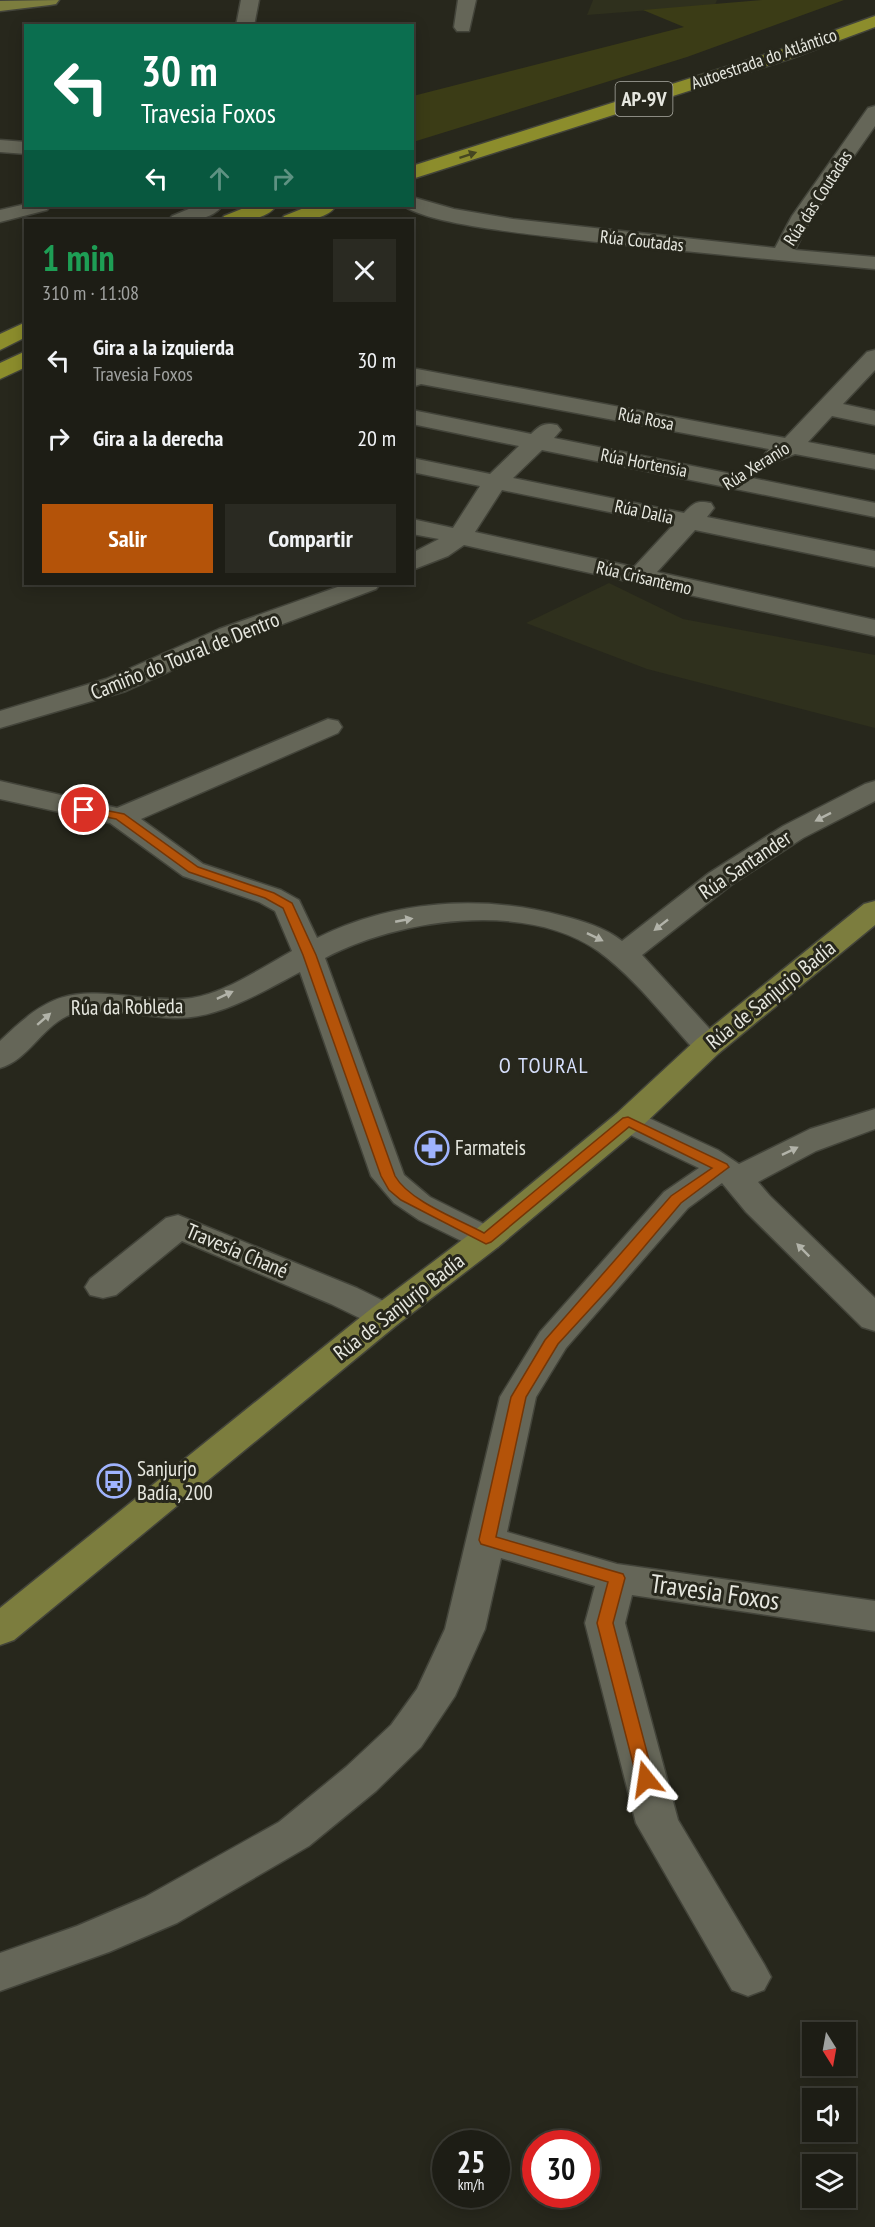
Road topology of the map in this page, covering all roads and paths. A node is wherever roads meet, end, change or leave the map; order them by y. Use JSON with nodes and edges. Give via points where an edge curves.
{"nodes":[{"id":1,"x":50,"y":0,"type":"edge"},
{"id":2,"x":250,"y":0,"type":"edge"},
{"id":3,"x":467,"y":0,"type":"edge"},
{"id":4,"x":0,"y":6,"type":"edge"},
{"id":5,"x":875,"y":21,"type":"edge"},
{"id":6,"x":245,"y":24,"type":"edge"},
{"id":7,"x":463,"y":27,"type":"dead end"},
{"id":8,"x":875,"y":112,"type":"edge"},
{"id":9,"x":0,"y":146,"type":"edge"},
{"id":10,"x":24,"y":148,"type":"edge"},
{"id":11,"x":414,"y":172,"type":"edge"},
{"id":12,"x":414,"y":204,"type":"edge"},
{"id":13,"x":36,"y":207,"type":"edge"},
{"id":14,"x":210,"y":207,"type":"edge"},
{"id":15,"x":264,"y":207,"type":"edge"},
{"id":16,"x":324,"y":207,"type":"edge"},
{"id":17,"x":0,"y":216,"type":"edge"},
{"id":18,"x":181,"y":219,"type":"edge"},
{"id":19,"x":234,"y":219,"type":"edge"},
{"id":20,"x":294,"y":219,"type":"edge"},
{"id":21,"x":782,"y":255,"type":"junction"},
{"id":22,"x":875,"y":263,"type":"edge"},
{"id":23,"x":24,"y":329,"type":"edge"},
{"id":24,"x":0,"y":343,"type":"edge"},
{"id":25,"x":875,"y":357,"type":"edge"},
{"id":26,"x":24,"y":359,"type":"edge"},
{"id":27,"x":0,"y":372,"type":"edge"},
{"id":28,"x":415,"y":378,"type":"edge"},
{"id":29,"x":574,"y":406,"type":"junction"},
{"id":30,"x":827,"y":408,"type":"junction"},
{"id":31,"x":414,"y":417,"type":"edge"},
{"id":32,"x":875,"y":418,"type":"edge"},
{"id":33,"x":537,"y":442,"type":"junction"},
{"id":34,"x":790,"y":447,"type":"junction"},
{"id":35,"x":875,"y":462,"type":"edge"},
{"id":36,"x":414,"y":465,"type":"edge"},
{"id":37,"x":726,"y":480,"type":"junction"},
{"id":38,"x":495,"y":482,"type":"junction"},
{"id":39,"x":875,"y":510,"type":"edge"},
{"id":40,"x":689,"y":521,"type":"junction"},
{"id":41,"x":414,"y":526,"type":"edge"},
{"id":42,"x":460,"y":536,"type":"junction"},
{"id":43,"x":875,"y":559,"type":"edge"},
{"id":44,"x":414,"y":562,"type":"edge"},
{"id":45,"x":639,"y":577,"type":"junction"},
{"id":46,"x":365,"y":585,"type":"edge"},
{"id":47,"x":873,"y":625,"type":"edge"},
{"id":48,"x":0,"y":720,"type":"edge"},
{"id":49,"x":328,"y":727,"type":"dead end"},
{"id":50,"x":0,"y":790,"type":"edge"},
{"id":51,"x":875,"y":790,"type":"edge"},
{"id":52,"x":120,"y":817,"type":"junction"},
{"id":53,"x":875,"y":910,"type":"edge"},
{"id":54,"x":624,"y":954,"type":"junction"},
{"id":55,"x":309,"y":955,"type":"junction"},
{"id":56,"x":708,"y":1046,"type":"junction"},
{"id":57,"x":0,"y":1058,"type":"edge"},
{"id":58,"x":875,"y":1119,"type":"edge"},
{"id":59,"x":628,"y":1121,"type":"junction"},
{"id":60,"x":730,"y":1173,"type":"junction"},
{"id":61,"x":486,"y":1239,"type":"junction"},
{"id":62,"x":828,"y":1275,"type":"junction"},
{"id":63,"x":875,"y":1284,"type":"edge"},
{"id":64,"x":103,"y":1287,"type":"dead end"},
{"id":65,"x":385,"y":1316,"type":"junction"},
{"id":66,"x":875,"y":1319,"type":"edge"},
{"id":67,"x":487,"y":1540,"type":"junction"},
{"id":68,"x":617,"y":1578,"type":"junction"},
{"id":69,"x":875,"y":1616,"type":"edge"},
{"id":70,"x":0,"y":1630,"type":"edge"},
{"id":71,"x":0,"y":1972,"type":"edge"},
{"id":72,"x":748,"y":1977,"type":"dead end"}],
"edges":[{"from":1,"to":4,"type":"main road"},
{"from":2,"to":6,"type":"street"},
{"from":3,"to":7,"type":"street"},
{"from":11,"to":5,"type":"highway","name":"Autoestrada do Atlántico","number":"AP-9V","one_way":true,"via":[[786,54]]},
{"from":8,"to":21,"type":"street","name":"Rúa das Coutadas","via":[[802,216]]},
{"from":9,"to":10,"type":"street"},
{"from":12,"to":21,"type":"street","name":"Rúa Coutadas","via":[[457,216],[541,229]]},
{"from":13,"to":17,"type":"street"},
{"from":14,"to":18,"type":"street"},
{"from":15,"to":19,"type":"highway"},
{"from":16,"to":20,"type":"highway"},
{"from":21,"to":22,"type":"street","name":"Rúa Coutadas"},
{"from":23,"to":24,"type":"highway"},
{"from":25,"to":30,"type":"street","name":"Rúa Xeranio"},
{"from":26,"to":27,"type":"highway"},
{"from":28,"to":29,"type":"street","name":"Rúa Rosa"},
{"from":29,"to":33,"type":"street"},
{"from":29,"to":34,"type":"street","name":"Rúa Rosa"},
{"from":30,"to":32,"type":"street"},
{"from":30,"to":34,"type":"street","name":"Rúa Xeranio"},
{"from":31,"to":33,"type":"street","name":"Rúa Hortensia"},
{"from":33,"to":37,"type":"street","name":"Rúa Hortensia"},
{"from":33,"to":38,"type":"street"},
{"from":34,"to":35,"type":"street","name":"Rúa Rosa"},
{"from":34,"to":37,"type":"street","name":"Rúa Xeranio"},
{"from":36,"to":38,"type":"street","name":"Rúa Dalia"},
{"from":37,"to":39,"type":"street","name":"Rúa Hortensia"},
{"from":37,"to":40,"type":"street","name":"Rúa Xeranio"},
{"from":38,"to":40,"type":"street","name":"Rúa Dalia"},
{"from":38,"to":42,"type":"street"},
{"from":40,"to":43,"type":"street","name":"Rúa Dalia"},
{"from":40,"to":45,"type":"street","name":"Rúa Xeranio"},
{"from":41,"to":42,"type":"street","name":"Rúa Crisantemo"},
{"from":42,"to":44,"type":"street"},
{"from":42,"to":45,"type":"street","name":"Rúa Crisantemo"},
{"from":45,"to":47,"type":"street","name":"Rúa Crisantemo"},
{"from":46,"to":48,"type":"street","name":"Camiño do Toural de Dentro","via":[[228,635],[116,686]]},
{"from":49,"to":52,"type":"street"},
{"from":50,"to":52,"type":"street"},
{"from":51,"to":54,"type":"street","name":"Rúa Santander","one_way":true,"via":[[794,832],[720,879]]},
{"from":52,"to":55,"type":"street","via":[[194,870],[288,906]]},
{"from":53,"to":56,"type":"main road","name":"Rúa de Sanjurjo Badía"},
{"from":55,"to":54,"type":"street","name":"Rúa da Robleda","one_way":true,"via":[[359,932],[393,922],[472,912],[543,918],[579,929]]},
{"from":54,"to":56,"type":"street","name":"Rúa da Robleda"},
{"from":57,"to":55,"type":"street","name":"Rúa da Robleda","one_way":true,"via":[[54,1010],[92,1003],[169,1010],[195,1006],[218,999]]},
{"from":55,"to":61,"type":"street","via":[[394,1187]]},
{"from":56,"to":59,"type":"main road","name":"Rúa de Sanjurjo Badía"},
{"from":60,"to":58,"type":"street","one_way":true},
{"from":59,"to":60,"type":"street"},
{"from":59,"to":61,"type":"main road","name":"Rúa de Sanjurjo Badía"},
{"from":62,"to":60,"type":"street","one_way":true},
{"from":60,"to":67,"type":"street","via":[[676,1200],[553,1340],[518,1397]]},
{"from":61,"to":65,"type":"main road","name":"Rúa de Sanjurjo Badía"},
{"from":62,"to":63,"type":"street"},
{"from":62,"to":66,"type":"street"},
{"from":64,"to":65,"type":"street","name":"Travesía Chané","via":[[178,1226]]},
{"from":65,"to":70,"type":"main road","name":"Rúa de Sanjurjo Badía"},
{"from":67,"to":68,"type":"street","name":"Travesia Foxos"},
{"from":67,"to":71,"type":"street","via":[[465,1629],[434,1696],[406,1736],[361,1779],[294,1834],[161,1910]]},
{"from":68,"to":69,"type":"street","name":"Travesia Foxos"},
{"from":68,"to":72,"type":"street","via":[[605,1623],[657,1823]]}]}
